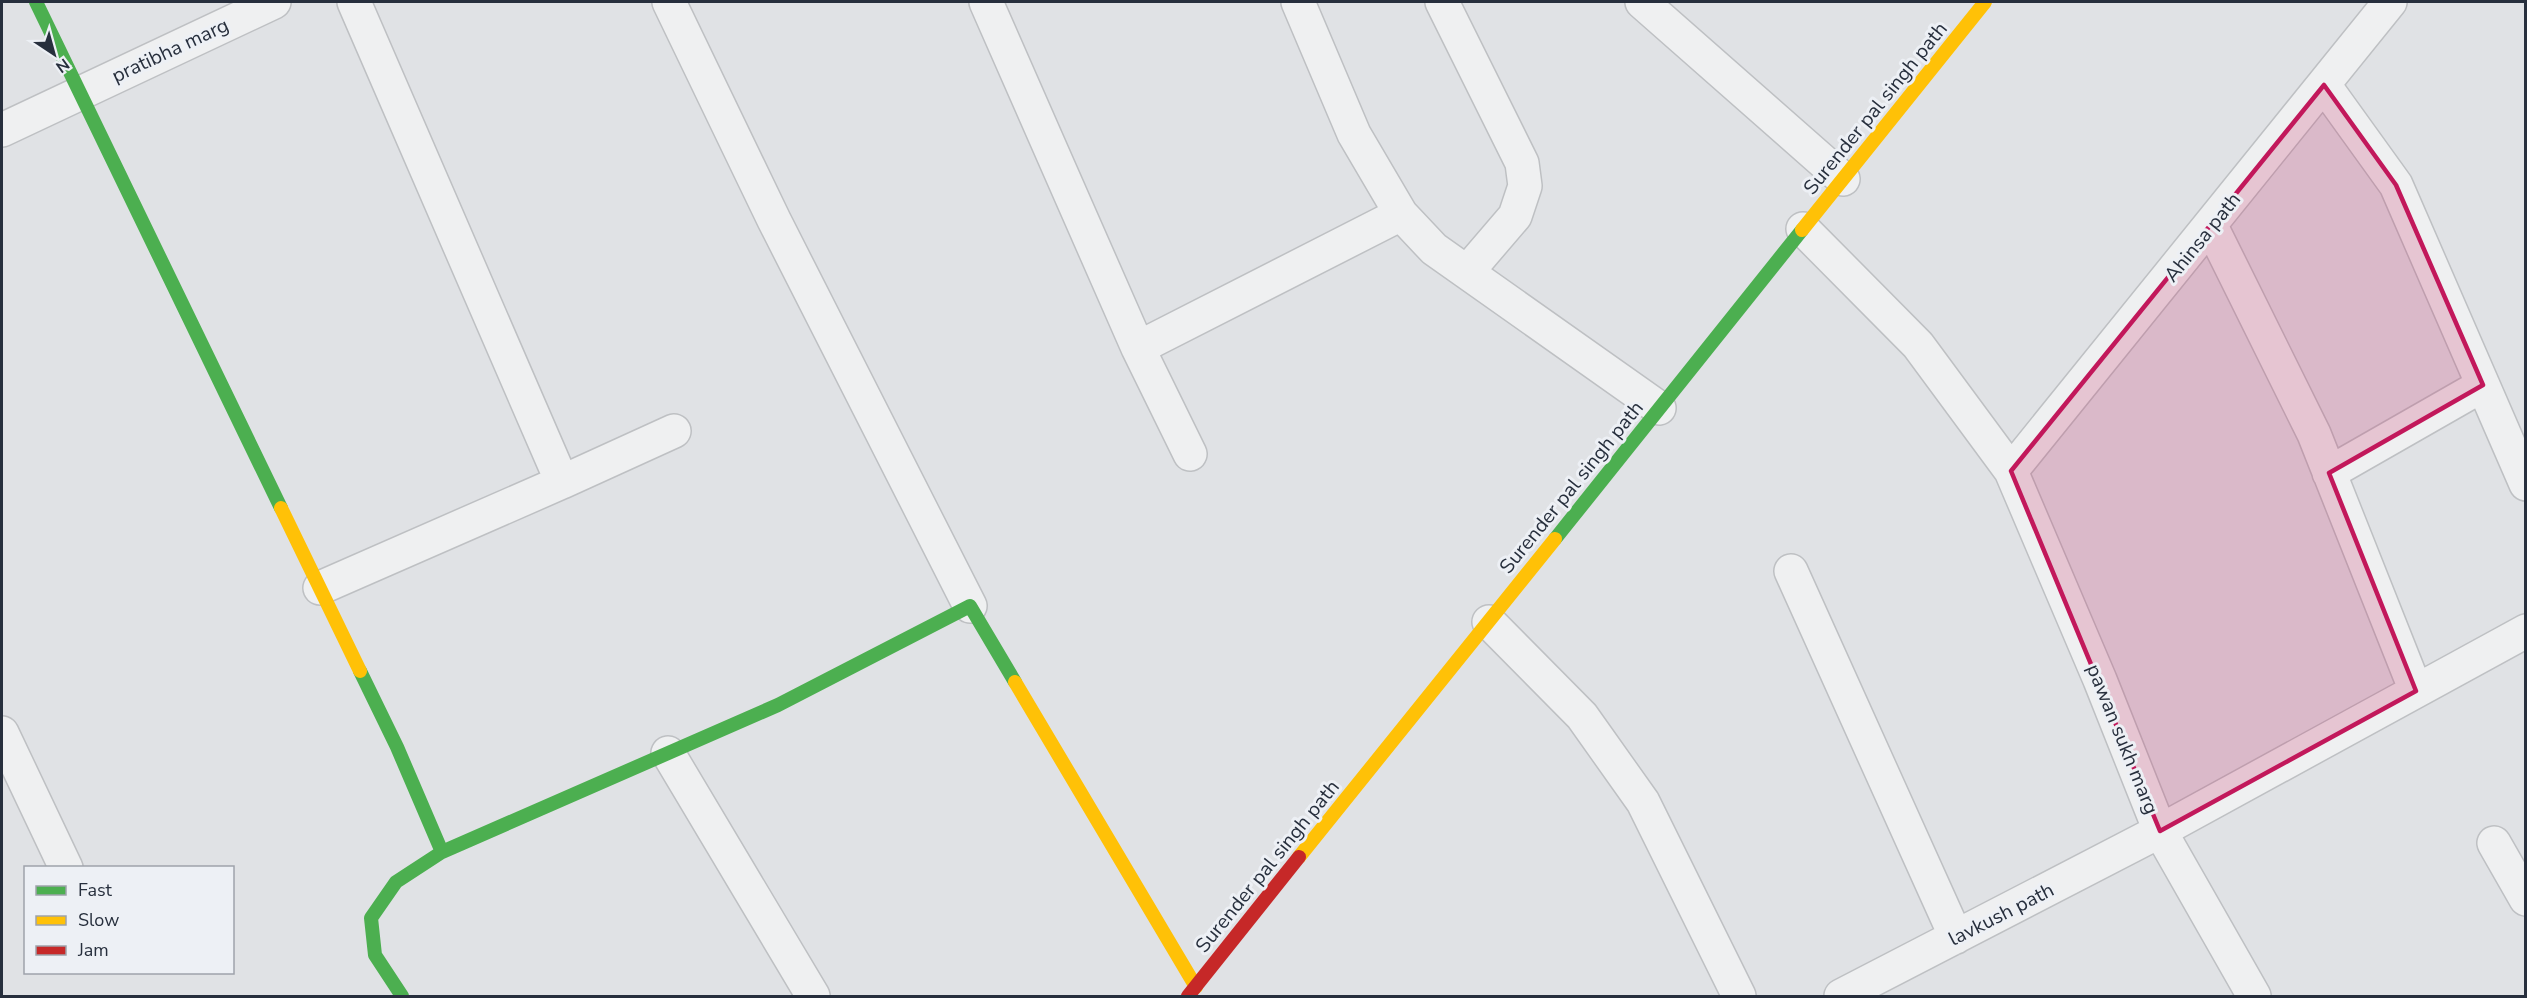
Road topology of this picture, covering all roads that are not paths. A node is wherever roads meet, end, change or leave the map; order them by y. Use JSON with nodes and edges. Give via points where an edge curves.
{"nodes":[{"id":1,"x":36,"y":2,"type":"edge"},
{"id":2,"x":274,"y":2,"type":"edge"},
{"id":3,"x":354,"y":2,"type":"edge"},
{"id":4,"x":669,"y":2,"type":"edge"},
{"id":5,"x":986,"y":2,"type":"edge"},
{"id":6,"x":1298,"y":2,"type":"edge"},
{"id":7,"x":1442,"y":2,"type":"edge"},
{"id":8,"x":1642,"y":2,"type":"edge"},
{"id":9,"x":1985,"y":2,"type":"edge"},
{"id":10,"x":2390,"y":2,"type":"edge"},
{"id":11,"x":2324,"y":85,"type":"junction"},
{"id":12,"x":79,"y":93,"type":"junction"},
{"id":13,"x":2,"y":130,"type":"edge"},
{"id":14,"x":1843,"y":179,"type":"junction"},
{"id":15,"x":1401,"y":214,"type":"junction"},
{"id":16,"x":2211,"y":226,"type":"junction"},
{"id":17,"x":1803,"y":229,"type":"junction"},
{"id":18,"x":1467,"y":272,"type":"junction"},
{"id":19,"x":1138,"y":348,"type":"junction"},
{"id":20,"x":2483,"y":385,"type":"junction"},
{"id":21,"x":1659,"y":408,"type":"junction"},
{"id":22,"x":674,"y":431,"type":"dead end"},
{"id":23,"x":1190,"y":454,"type":"dead end"},
{"id":24,"x":2011,"y":471,"type":"junction"},
{"id":25,"x":2329,"y":473,"type":"junction"},
{"id":26,"x":562,"y":482,"type":"junction"},
{"id":27,"x":2526,"y":483,"type":"edge"},
{"id":28,"x":1791,"y":572,"type":"dead end"},
{"id":29,"x":320,"y":588,"type":"junction"},
{"id":30,"x":970,"y":606,"type":"junction"},
{"id":31,"x":1489,"y":622,"type":"junction"},
{"id":32,"x":2526,"y":631,"type":"edge"},
{"id":33,"x":2416,"y":691,"type":"junction"},
{"id":34,"x":2,"y":733,"type":"edge"},
{"id":35,"x":668,"y":753,"type":"junction"},
{"id":36,"x":2160,"y":831,"type":"junction"},
{"id":37,"x":2493,"y":843,"type":"dead end"},
{"id":38,"x":442,"y":852,"type":"junction"},
{"id":39,"x":66,"y":866,"type":"edge"},
{"id":40,"x":2526,"y":899,"type":"edge"},
{"id":41,"x":1956,"y":937,"type":"junction"},
{"id":42,"x":1192,"y":992,"type":"edge"},
{"id":43,"x":402,"y":996,"type":"edge"},
{"id":44,"x":813,"y":996,"type":"edge"},
{"id":45,"x":1739,"y":996,"type":"edge"},
{"id":46,"x":1841,"y":996,"type":"edge"},
{"id":47,"x":2254,"y":996,"type":"edge"}],
"edges":[{"from":1,"to":12,"type":"street"},
{"from":2,"to":12,"type":"street","name":"pratibha marg"},
{"from":3,"to":26,"type":"street"},
{"from":4,"to":30,"type":"street","via":[[774,220]]},
{"from":5,"to":19,"type":"street"},
{"from":6,"to":15,"type":"street","via":[[1354,134]]},
{"from":7,"to":18,"type":"street","via":[[1522,163],[1525,186],[1515,216]]},
{"from":8,"to":14,"type":"street"},
{"from":9,"to":14,"type":"street","name":"Surender pal singh path"},
{"from":10,"to":11,"type":"street","name":"Ahinsa path"},
{"from":11,"to":16,"type":"street","name":"Ahinsa path"},
{"from":11,"to":20,"type":"street","via":[[2396,185]]},
{"from":12,"to":13,"type":"street","name":"pratibha marg"},
{"from":12,"to":29,"type":"street"},
{"from":14,"to":17,"type":"street","name":"Surender pal singh path"},
{"from":15,"to":18,"type":"street","via":[[1434,249]]},
{"from":15,"to":19,"type":"street"},
{"from":16,"to":24,"type":"street","name":"Ahinsa path"},
{"from":16,"to":25,"type":"street","via":[[2314,434]]},
{"from":17,"to":21,"type":"street","name":"Surender pal singh path"},
{"from":17,"to":24,"type":"street","name":"pawan sukh marg","via":[[1918,345]]},
{"from":18,"to":21,"type":"street"},
{"from":19,"to":23,"type":"street"},
{"from":20,"to":25,"type":"street"},
{"from":20,"to":27,"type":"street"},
{"from":21,"to":31,"type":"street","name":"Surender pal singh path"},
{"from":22,"to":26,"type":"street"},
{"from":24,"to":36,"type":"street","name":"pawan sukh marg"},
{"from":25,"to":33,"type":"street"},
{"from":26,"to":29,"type":"street"},
{"from":28,"to":41,"type":"street"},
{"from":29,"to":38,"type":"street","via":[[397,747]]},
{"from":30,"to":35,"type":"street","via":[[778,705]]},
{"from":30,"to":42,"type":"street"},
{"from":31,"to":42,"type":"street","name":"Surender pal singh path"},
{"from":31,"to":45,"type":"street","via":[[1582,716],[1643,802]]},
{"from":32,"to":33,"type":"street","name":"lavkush path"},
{"from":33,"to":36,"type":"street","name":"lavkush path"},
{"from":34,"to":39,"type":"street"},
{"from":35,"to":38,"type":"street"},
{"from":35,"to":44,"type":"street"},
{"from":36,"to":41,"type":"street","name":"lavkush path"},
{"from":36,"to":47,"type":"street","name":"pawan sukh marg"},
{"from":37,"to":40,"type":"street"},
{"from":38,"to":43,"type":"street","via":[[396,882],[371,918],[375,955]]},
{"from":41,"to":46,"type":"street","name":"lavkush path"}]}
